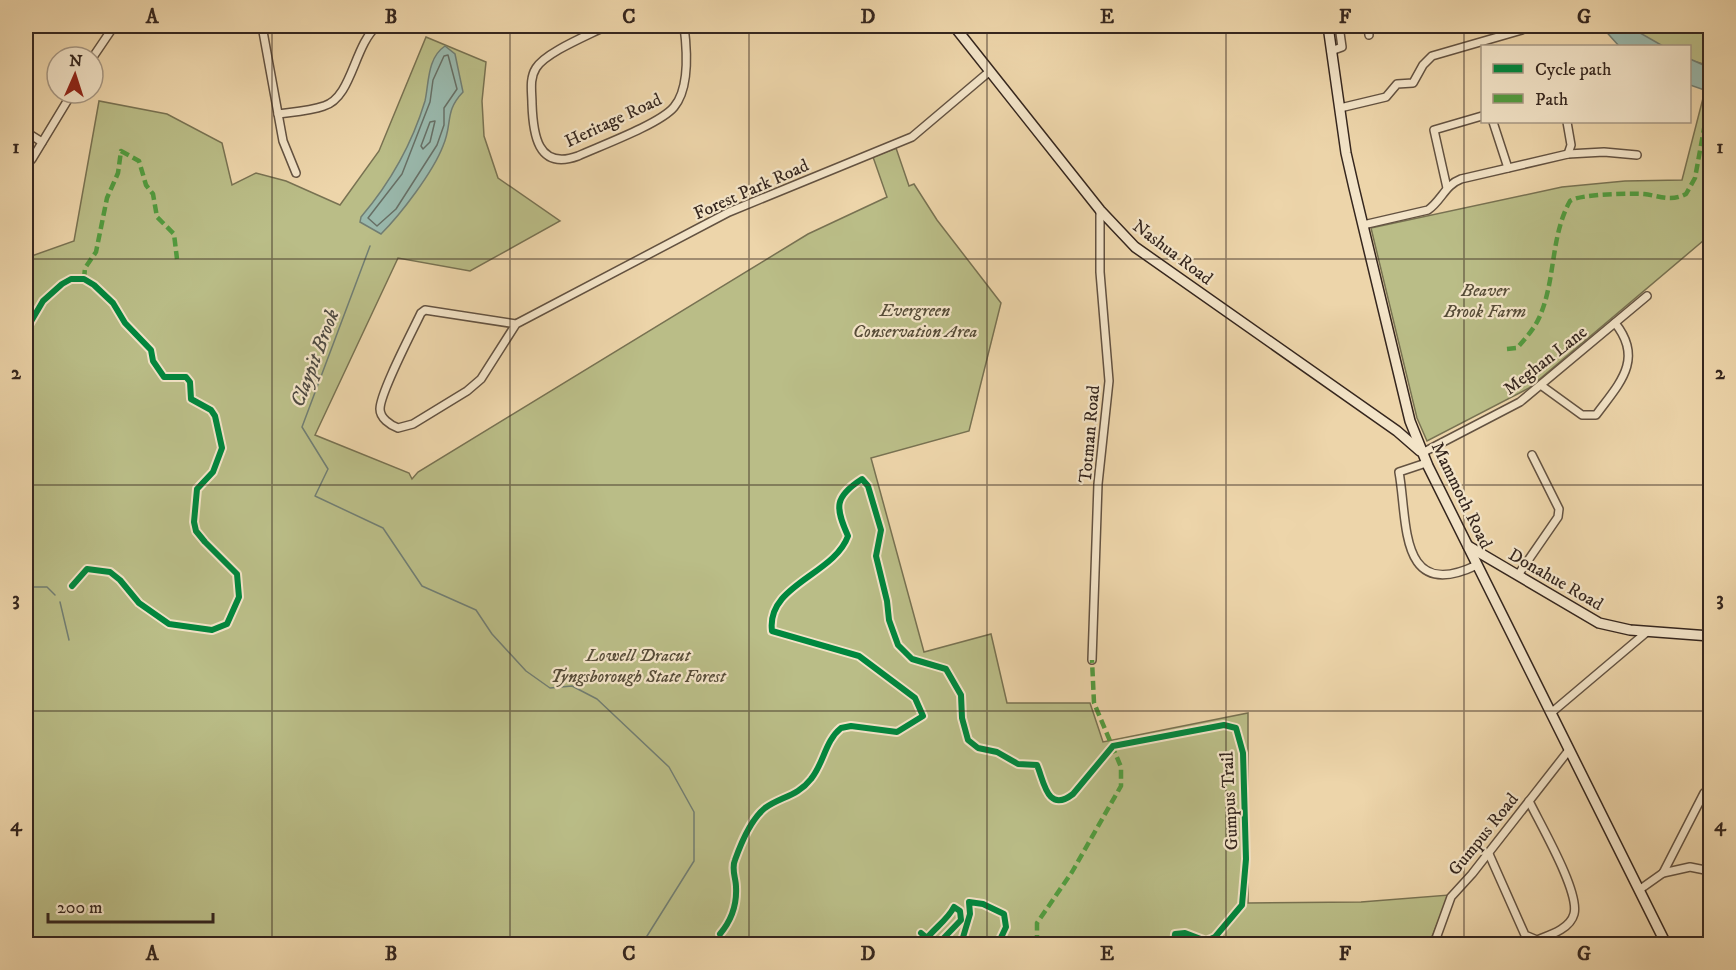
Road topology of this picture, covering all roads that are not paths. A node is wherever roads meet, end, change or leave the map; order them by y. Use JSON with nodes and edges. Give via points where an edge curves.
{"nodes":[{"id":1,"x":114,"y":26,"type":"edge"},
{"id":2,"x":262,"y":26,"type":"edge"},
{"id":3,"x":377,"y":26,"type":"edge"},
{"id":4,"x":606,"y":26,"type":"edge"},
{"id":5,"x":684,"y":26,"type":"edge"},
{"id":6,"x":954,"y":26,"type":"edge"},
{"id":7,"x":1328,"y":26,"type":"edge"},
{"id":8,"x":1339,"y":26,"type":"edge"},
{"id":9,"x":1368,"y":26,"type":"edge"},
{"id":10,"x":1522,"y":30,"type":"dead end"},
{"id":11,"x":1369,"y":35,"type":"dead end"},
{"id":12,"x":101,"y":45,"type":"edge"},
{"id":13,"x":1331,"y":51,"type":"junction"},
{"id":14,"x":990,"y":71,"type":"junction"},
{"id":15,"x":65,"y":105,"type":"edge"},
{"id":16,"x":1340,"y":108,"type":"junction"},
{"id":17,"x":278,"y":114,"type":"junction"},
{"id":18,"x":1481,"y":116,"type":"edge"},
{"id":19,"x":1493,"y":123,"type":"edge"},
{"id":20,"x":1567,"y":123,"type":"edge"},
{"id":21,"x":26,"y":132,"type":"edge"},
{"id":22,"x":42,"y":142,"type":"junction"},
{"id":23,"x":1568,"y":154,"type":"junction"},
{"id":24,"x":1637,"y":155,"type":"dead end"},
{"id":25,"x":26,"y":165,"type":"edge"},
{"id":26,"x":1508,"y":168,"type":"junction"},
{"id":27,"x":296,"y":173,"type":"dead end"},
{"id":28,"x":1446,"y":188,"type":"junction"},
{"id":29,"x":1100,"y":210,"type":"junction"},
{"id":30,"x":1363,"y":225,"type":"junction"},
{"id":31,"x":1647,"y":296,"type":"dead end"},
{"id":32,"x":1615,"y":323,"type":"junction"},
{"id":33,"x":516,"y":324,"type":"junction"},
{"id":34,"x":1542,"y":386,"type":"junction"},
{"id":35,"x":1422,"y":453,"type":"junction"},
{"id":36,"x":1532,"y":456,"type":"dead end"},
{"id":37,"x":1426,"y":463,"type":"junction"},
{"id":38,"x":1468,"y":546,"type":"junction"},
{"id":39,"x":1492,"y":561,"type":"junction"},
{"id":40,"x":1477,"y":565,"type":"junction"},
{"id":41,"x":1518,"y":575,"type":"junction"},
{"id":42,"x":1484,"y":579,"type":"junction"},
{"id":43,"x":1648,"y":630,"type":"junction"},
{"id":44,"x":1710,"y":636,"type":"edge"},
{"id":45,"x":1092,"y":660,"type":"dead end"},
{"id":46,"x":1551,"y":712,"type":"junction"},
{"id":47,"x":1569,"y":750,"type":"junction"},
{"id":48,"x":1710,"y":788,"type":"edge"},
{"id":49,"x":1529,"y":801,"type":"junction"},
{"id":50,"x":1489,"y":854,"type":"junction"},
{"id":51,"x":1710,"y":871,"type":"edge"},
{"id":52,"x":1663,"y":873,"type":"junction"},
{"id":53,"x":1639,"y":891,"type":"junction"},
{"id":54,"x":1434,"y":945,"type":"edge"},
{"id":55,"x":1666,"y":945,"type":"edge"}],
"edges":[{"from":1,"to":12,"type":"street"},
{"from":2,"to":17,"type":"street"},
{"from":3,"to":17,"type":"street","via":[[363,43],[335,100],[326,106]]},
{"from":4,"to":5,"type":"street","name":"Heritage Road","via":[[544,59],[534,71],[533,132],[541,148],[552,156],[578,156],[670,111],[682,88]]},
{"from":6,"to":14,"type":"main road","name":"Nashua Road"},
{"from":7,"to":13,"type":"main road","name":"Mammoth Road"},
{"from":8,"to":13,"type":"street","via":[[1342,47]]},
{"from":9,"to":11,"type":"street"},
{"from":10,"to":16,"type":"street","via":[[1432,56],[1413,83],[1396,84],[1386,97]]},
{"from":13,"to":16,"type":"main road","name":"Mammoth Road"},
{"from":14,"to":29,"type":"main road","name":"Nashua Road"},
{"from":14,"to":33,"type":"street","name":"Forest Park Road","via":[[912,137],[729,212]]},
{"from":15,"to":22,"type":"street"},
{"from":16,"to":30,"type":"main road","name":"Mammoth Road"},
{"from":17,"to":27,"type":"street","via":[[288,159]]},
{"from":18,"to":28,"type":"street","via":[[1434,130]]},
{"from":19,"to":26,"type":"street"},
{"from":20,"to":23,"type":"street","via":[[1571,145]]},
{"from":21,"to":22,"type":"street"},
{"from":22,"to":25,"type":"street"},
{"from":23,"to":24,"type":"street"},
{"from":23,"to":26,"type":"street"},
{"from":26,"to":28,"type":"street","via":[[1461,178]]},
{"from":28,"to":30,"type":"street","via":[[1437,204],[1428,210]]},
{"from":29,"to":35,"type":"main road","name":"Nashua Road","via":[[1135,247],[1397,431]]},
{"from":29,"to":45,"type":"street","name":"Totman Road","via":[[1109,398],[1098,484]]},
{"from":30,"to":35,"type":"main road","name":"Mammoth Road","via":[[1410,421]]},
{"from":31,"to":32,"type":"street","name":"Meghan Lane"},
{"from":32,"to":34,"type":"street","name":"Meghan Lane"},
{"from":32,"to":34,"type":"street","via":[[1625,339],[1629,363],[1626,374],[1596,415],[1582,415]]},
{"from":33,"to":33,"type":"street","via":[[425,310],[383,394],[380,410],[384,419],[391,426],[405,428],[467,392],[490,367]]},
{"from":34,"to":35,"type":"street","name":"Meghan Lane","via":[[1520,402]]},
{"from":35,"to":37,"type":"main road","name":"Mammoth Road"},
{"from":36,"to":41,"type":"street","via":[[1559,509],[1558,517]]},
{"from":37,"to":38,"type":"main road","name":"Mammoth Road"},
{"from":37,"to":40,"type":"street","via":[[1400,472],[1411,553],[1426,569],[1452,576]]},
{"from":38,"to":39,"type":"main road","name":"Donahue Road"},
{"from":38,"to":40,"type":"main road","name":"Mammoth Road"},
{"from":39,"to":41,"type":"main road","name":"Donahue Road"},
{"from":39,"to":42,"type":"main road","name":"Donahue Road"},
{"from":40,"to":42,"type":"main road","name":"Mammoth Road"},
{"from":41,"to":43,"type":"main road","name":"Donahue Road","via":[[1599,623]]},
{"from":42,"to":46,"type":"main road","name":"Mammoth Road"},
{"from":43,"to":44,"type":"main road","name":"Donahue Road"},
{"from":43,"to":46,"type":"street"},
{"from":46,"to":47,"type":"main road","name":"Mammoth Road"},
{"from":47,"to":49,"type":"street","name":"Gumpus Road"},
{"from":47,"to":53,"type":"main road","name":"Mammoth Road"},
{"from":48,"to":52,"type":"street"},
{"from":49,"to":50,"type":"street","name":"Gumpus Road"},
{"from":49,"to":50,"type":"street","via":[[1576,897],[1574,916],[1565,927],[1537,940],[1525,935]]},
{"from":50,"to":54,"type":"street","name":"Gumpus Road","via":[[1450,897]]},
{"from":51,"to":52,"type":"street","via":[[1690,867]]},
{"from":52,"to":53,"type":"street"},
{"from":53,"to":55,"type":"main road","name":"Mammoth Road"}]}
